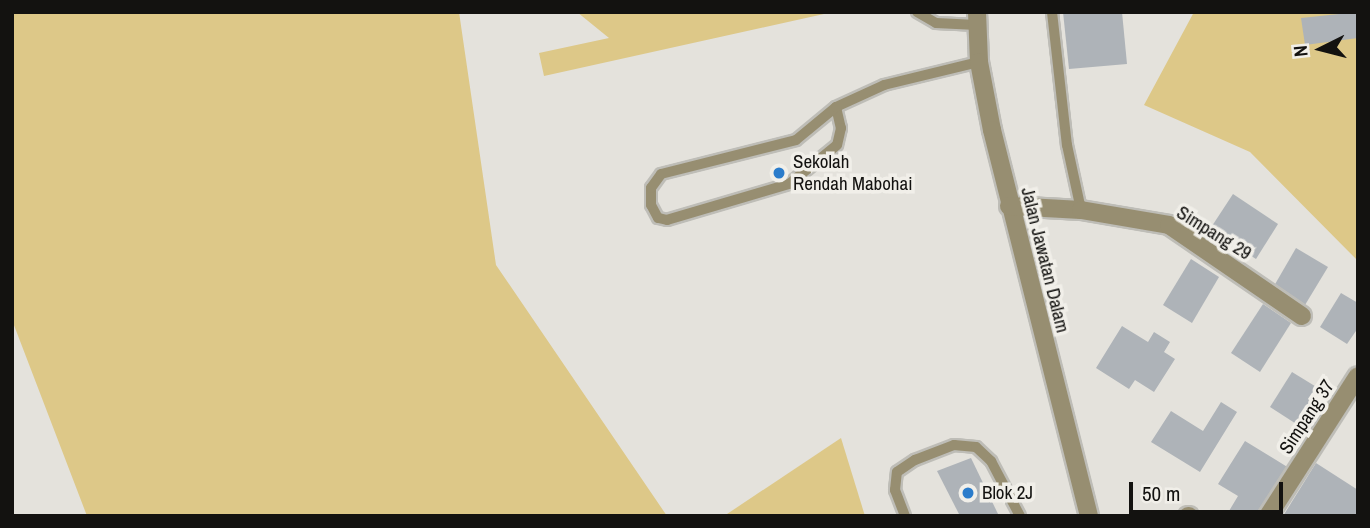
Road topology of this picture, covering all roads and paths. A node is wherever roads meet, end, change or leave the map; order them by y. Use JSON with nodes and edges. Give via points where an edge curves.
{"nodes":[{"id":1,"x":917,"y":12,"type":"edge"},
{"id":2,"x":1052,"y":12,"type":"edge"},
{"id":3,"x":977,"y":19,"type":"edge"},
{"id":4,"x":979,"y":62,"type":"junction"},
{"id":5,"x":836,"y":107,"type":"junction"},
{"id":6,"x":1009,"y":206,"type":"junction"},
{"id":7,"x":1081,"y":210,"type":"junction"},
{"id":8,"x":1303,"y":316,"type":"dead end"},
{"id":9,"x":1358,"y":376,"type":"edge"},
{"id":10,"x":905,"y":516,"type":"edge"},
{"id":11,"x":1020,"y":516,"type":"edge"},
{"id":12,"x":1089,"y":516,"type":"edge"},
{"id":13,"x":1268,"y":516,"type":"edge"}],
"edges":[{"from":1,"to":3,"type":"lane","via":[[936,23]]},
{"from":2,"to":7,"type":"lane","via":[[1067,145]]},
{"from":3,"to":4,"type":"street","name":"Jalan Jawatan Dalam"},
{"from":4,"to":5,"type":"lane","via":[[884,85]]},
{"from":4,"to":6,"type":"street","name":"Jalan Jawatan Dalam"},
{"from":5,"to":5,"type":"lane","via":[[841,128],[837,145],[789,184],[667,220],[658,218],[651,205],[651,188],[661,174],[796,140]]},
{"from":6,"to":7,"type":"street","name":"Simpang 29"},
{"from":6,"to":12,"type":"street","name":"Jalan Jawatan Dalam"},
{"from":7,"to":8,"type":"street","name":"Simpang 29","via":[[1169,225]]},
{"from":9,"to":13,"type":"street","name":"Simpang 37"},
{"from":10,"to":11,"type":"lane","via":[[895,490],[897,472],[954,445],[976,447],[991,461]]}]}
